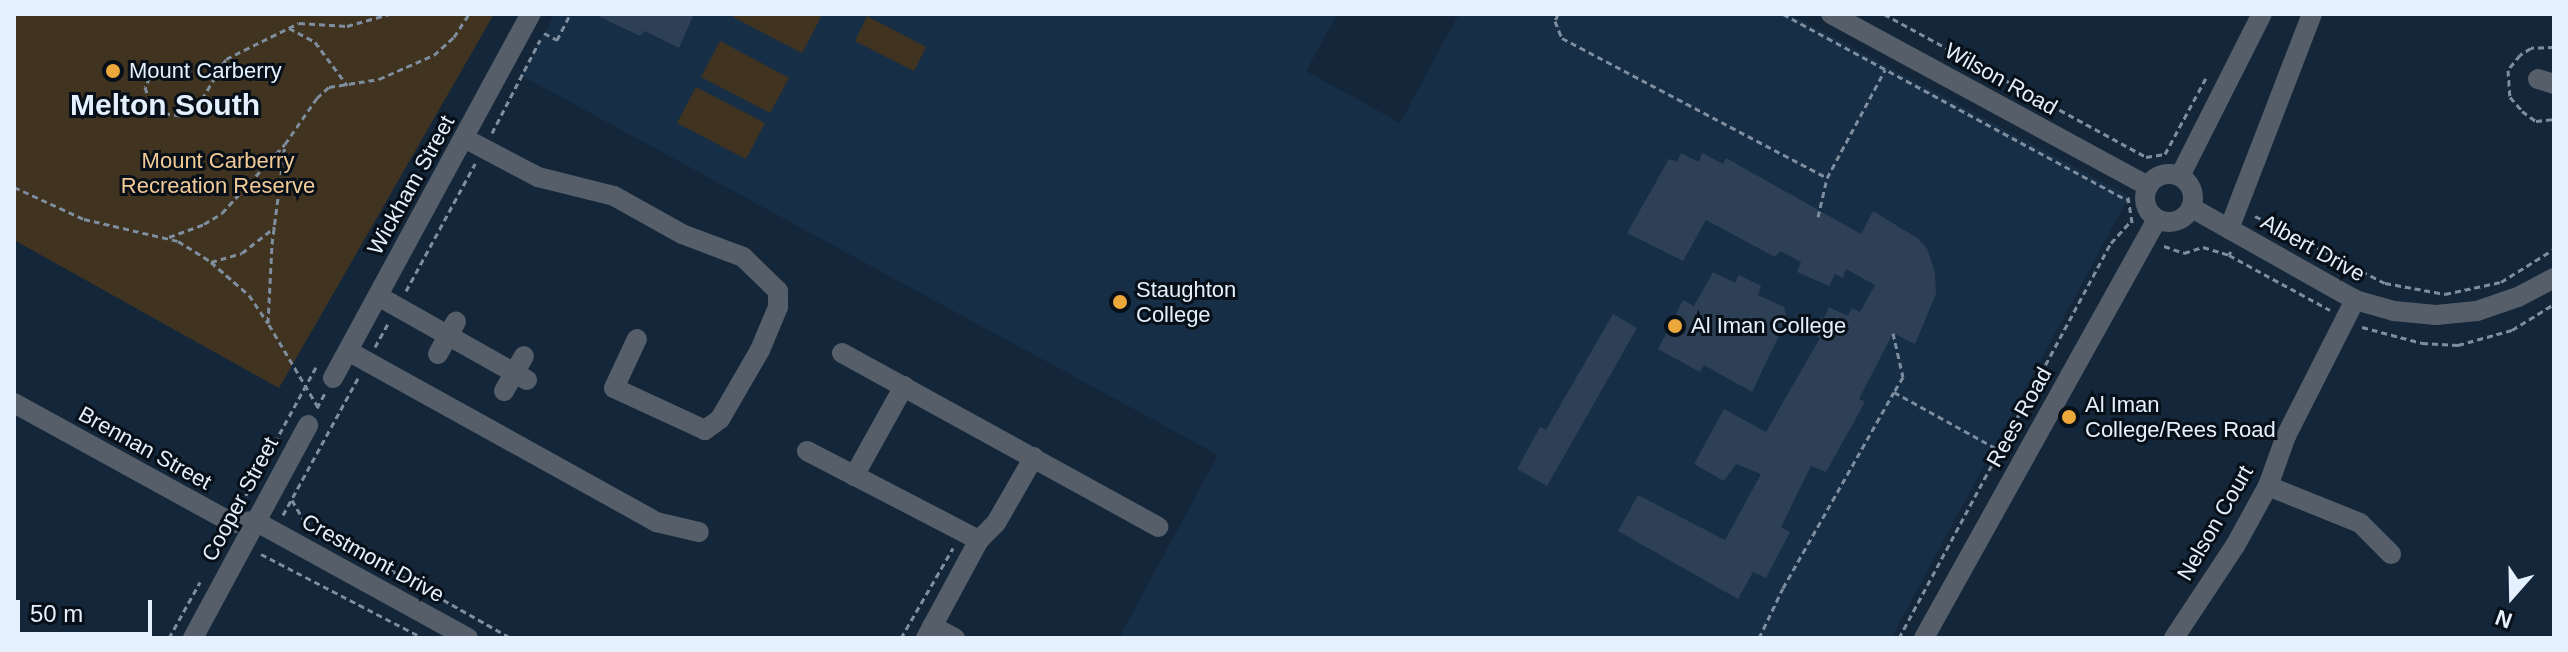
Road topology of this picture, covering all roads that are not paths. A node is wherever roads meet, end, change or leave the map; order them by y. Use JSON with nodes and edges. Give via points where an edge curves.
{"nodes":[{"id":1,"x":531,"y":14,"type":"edge"},
{"id":2,"x":1831,"y":14,"type":"edge"},
{"id":3,"x":2262,"y":14,"type":"edge"},
{"id":4,"x":2312,"y":14,"type":"edge"},
{"id":5,"x":464,"y":138,"type":"junction"},
{"id":6,"x":2180,"y":176,"type":"junction"},
{"id":7,"x":2148,"y":186,"type":"junction"},
{"id":8,"x":2192,"y":208,"type":"junction"},
{"id":9,"x":2157,"y":220,"type":"junction"},
{"id":10,"x":2229,"y":229,"type":"junction"},
{"id":11,"x":2554,"y":278,"type":"edge"},
{"id":12,"x":378,"y":296,"type":"junction"},
{"id":13,"x":2355,"y":300,"type":"junction"},
{"id":14,"x":452,"y":329,"type":"junction"},
{"id":15,"x":637,"y":339,"type":"dead end"},
{"id":16,"x":348,"y":351,"type":"junction"},
{"id":17,"x":842,"y":353,"type":"dead end"},
{"id":18,"x":438,"y":354,"type":"dead end"},
{"id":19,"x":517,"y":375,"type":"dead end"},
{"id":20,"x":333,"y":378,"type":"road end"},
{"id":21,"x":904,"y":386,"type":"junction"},
{"id":22,"x":14,"y":403,"type":"edge"},
{"id":23,"x":308,"y":425,"type":"road end"},
{"id":24,"x":807,"y":451,"type":"dead end"},
{"id":25,"x":1034,"y":457,"type":"junction"},
{"id":26,"x":854,"y":476,"type":"junction"},
{"id":27,"x":2268,"y":486,"type":"junction"},
{"id":28,"x":255,"y":521,"type":"junction"},
{"id":29,"x":1158,"y":527,"type":"dead end"},
{"id":30,"x":699,"y":532,"type":"dead end"},
{"id":31,"x":979,"y":540,"type":"junction"},
{"id":32,"x":2391,"y":554,"type":"dead end"},
{"id":33,"x":929,"y":632,"type":"edge"},
{"id":34,"x":193,"y":638,"type":"edge"},
{"id":35,"x":468,"y":638,"type":"edge"},
{"id":36,"x":955,"y":638,"type":"edge"},
{"id":37,"x":1924,"y":638,"type":"edge"},
{"id":38,"x":2174,"y":638,"type":"edge"}],
"edges":[{"from":1,"to":5,"type":"street","name":"Wickham Street"},
{"from":2,"to":7,"type":"street","name":"Wilson Road"},
{"from":3,"to":6,"type":"street"},
{"from":4,"to":10,"type":"street"},
{"from":5,"to":12,"type":"street","name":"Wickham Street"},
{"from":5,"to":15,"type":"street","via":[[538,177],[614,196],[682,234],[743,257],[778,291],[778,307],[760,350],[720,419],[705,430],[614,388]]},
{"from":6,"to":7,"type":"street","via":[[2158,176]]},
{"from":6,"to":8,"type":"street","via":[[2193,193]]},
{"from":7,"to":9,"type":"street","via":[[2147,208]]},
{"from":8,"to":9,"type":"street","via":[[2181,220]]},
{"from":8,"to":10,"type":"street","name":"Albert Drive"},
{"from":9,"to":37,"type":"street","name":"Rees Road"},
{"from":10,"to":13,"type":"street","name":"Albert Drive"},
{"from":11,"to":13,"type":"street","name":"Albert Drive","via":[[2477,311],[2436,315]]},
{"from":12,"to":14,"type":"street"},
{"from":12,"to":16,"type":"street","name":"Wickham Street"},
{"from":13,"to":27,"type":"street","name":"Nelson Court","via":[[2286,436]]},
{"from":14,"to":18,"type":"street"},
{"from":14,"to":19,"type":"street"},
{"from":16,"to":20,"type":"street","name":"Wickham Street"},
{"from":16,"to":30,"type":"street","via":[[656,522]]},
{"from":17,"to":21,"type":"street"},
{"from":21,"to":25,"type":"street"},
{"from":21,"to":26,"type":"street"},
{"from":22,"to":28,"type":"street","name":"Brennan Street","via":[[232,523]]},
{"from":23,"to":28,"type":"street","name":"Cooper Street"},
{"from":24,"to":26,"type":"street"},
{"from":25,"to":29,"type":"street"},
{"from":25,"to":31,"type":"street","via":[[996,523]]},
{"from":26,"to":31,"type":"street"},
{"from":27,"to":32,"type":"street","via":[[2360,523]]},
{"from":27,"to":38,"type":"street","name":"Nelson Court"},
{"from":28,"to":34,"type":"street","name":"Cooper Street"},
{"from":28,"to":35,"type":"street","name":"Crestmont Drive"},
{"from":31,"to":33,"type":"street"},
{"from":33,"to":36,"type":"street"}]}
